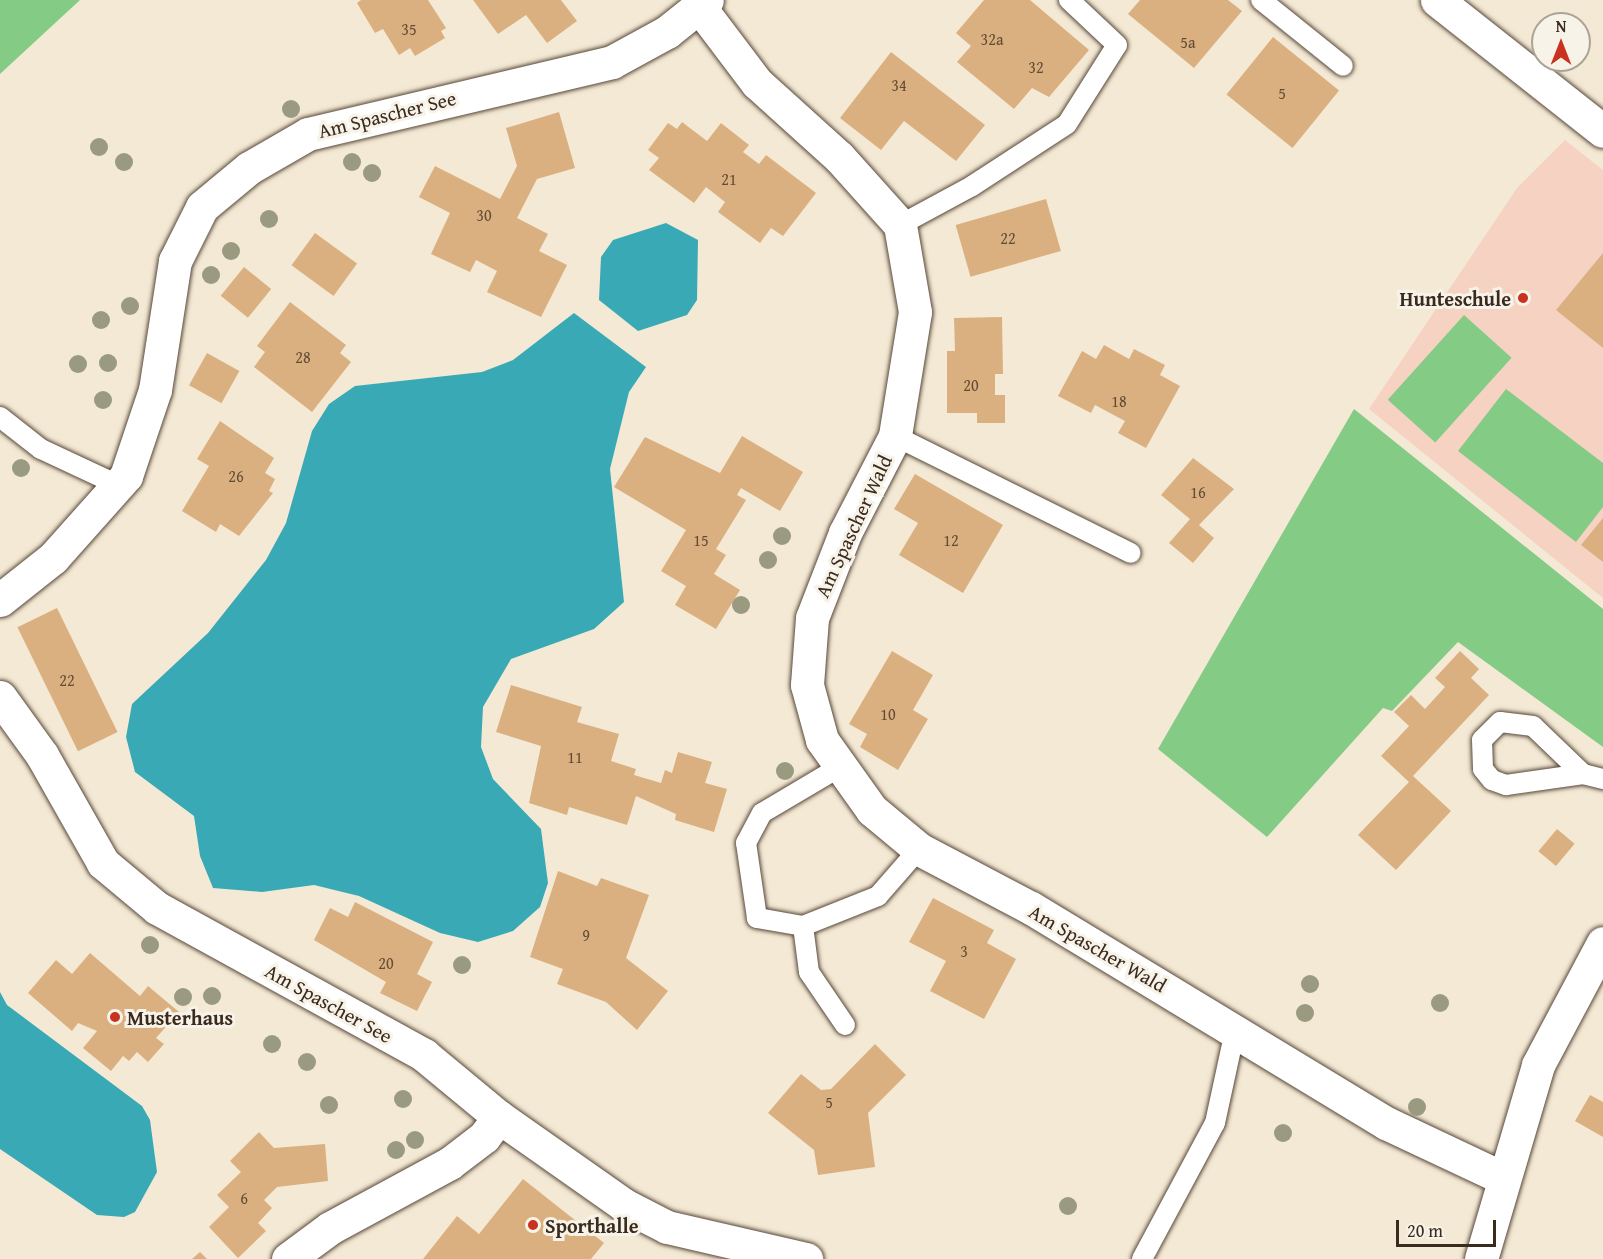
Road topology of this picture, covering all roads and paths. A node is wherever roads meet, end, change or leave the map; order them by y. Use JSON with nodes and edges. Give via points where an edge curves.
{"nodes":[{"id":1,"x":1069,"y":0,"type":"edge"},
{"id":2,"x":1261,"y":0,"type":"edge"},
{"id":3,"x":1437,"y":0,"type":"edge"},
{"id":4,"x":704,"y":4,"type":"edge"},
{"id":5,"x":1343,"y":66,"type":"dead end"},
{"id":6,"x":1603,"y":130,"type":"edge"},
{"id":7,"x":900,"y":225,"type":"junction"},
{"id":8,"x":0,"y":417,"type":"edge"},
{"id":9,"x":895,"y":436,"type":"junction"},
{"id":10,"x":118,"y":485,"type":"junction"},
{"id":11,"x":1131,"y":553,"type":"dead end"},
{"id":12,"x":0,"y":600,"type":"edge"},
{"id":13,"x":0,"y":697,"type":"edge"},
{"id":14,"x":841,"y":766,"type":"junction"},
{"id":15,"x":1583,"y":774,"type":"junction"},
{"id":16,"x":1603,"y":779,"type":"edge"},
{"id":17,"x":919,"y":849,"type":"junction"},
{"id":18,"x":802,"y":926,"type":"junction"},
{"id":19,"x":1602,"y":949,"type":"edge"},
{"id":20,"x":845,"y":1025,"type":"dead end"},
{"id":21,"x":1234,"y":1035,"type":"junction"},
{"id":22,"x":499,"y":1117,"type":"junction"},
{"id":23,"x":1501,"y":1177,"type":"junction"},
{"id":24,"x":288,"y":1259,"type":"edge"},
{"id":25,"x":806,"y":1259,"type":"edge"},
{"id":26,"x":1142,"y":1259,"type":"edge"},
{"id":27,"x":1480,"y":1259,"type":"edge"}],
"edges":[{"from":1,"to":7,"type":"lane","via":[[1117,45],[1067,124],[972,186]]},
{"from":2,"to":5,"type":"lane"},
{"from":3,"to":6,"type":"street"},
{"from":4,"to":7,"type":"street","via":[[757,83],[839,157]]},
{"from":4,"to":10,"type":"street","name":"Am Spascher See","via":[[612,62],[308,134],[249,168],[202,207],[175,261],[155,390],[130,466]]},
{"from":7,"to":9,"type":"street","name":"Am Spascher Wald","via":[[915,312]]},
{"from":8,"to":10,"type":"lane","via":[[41,448]]},
{"from":9,"to":11,"type":"lane"},
{"from":9,"to":14,"type":"street","name":"Am Spascher Wald","via":[[845,533],[812,618],[807,685],[822,740]]},
{"from":10,"to":12,"type":"street","name":"Am Spascher See","via":[[53,558]]},
{"from":13,"to":22,"type":"street","name":"Am Spascher See","via":[[42,754],[103,863],[158,908],[424,1055]]},
{"from":14,"to":17,"type":"street","name":"Am Spascher Wald","via":[[873,810]]},
{"from":14,"to":18,"type":"lane","via":[[762,813],[746,843],[757,918]]},
{"from":15,"to":15,"type":"lane","via":[[1533,726],[1500,722],[1482,740],[1483,769],[1492,780],[1533,784]]},
{"from":15,"to":16,"type":"lane"},
{"from":17,"to":18,"type":"lane","via":[[878,896]]},
{"from":17,"to":21,"type":"street","name":"Am Spascher Wald","via":[[1031,908]]},
{"from":18,"to":20,"type":"lane","via":[[809,972]]},
{"from":19,"to":23,"type":"street","via":[[1538,1065]]},
{"from":21,"to":23,"type":"street","name":"Am Spascher Wald","via":[[1386,1123]]},
{"from":21,"to":26,"type":"lane","via":[[1215,1124]]},
{"from":22,"to":24,"type":"street","via":[[484,1137],[450,1163],[330,1228]]},
{"from":22,"to":25,"type":"street","name":"Am Spascher See","via":[[624,1205],[668,1227]]},
{"from":23,"to":27,"type":"street"}]}
